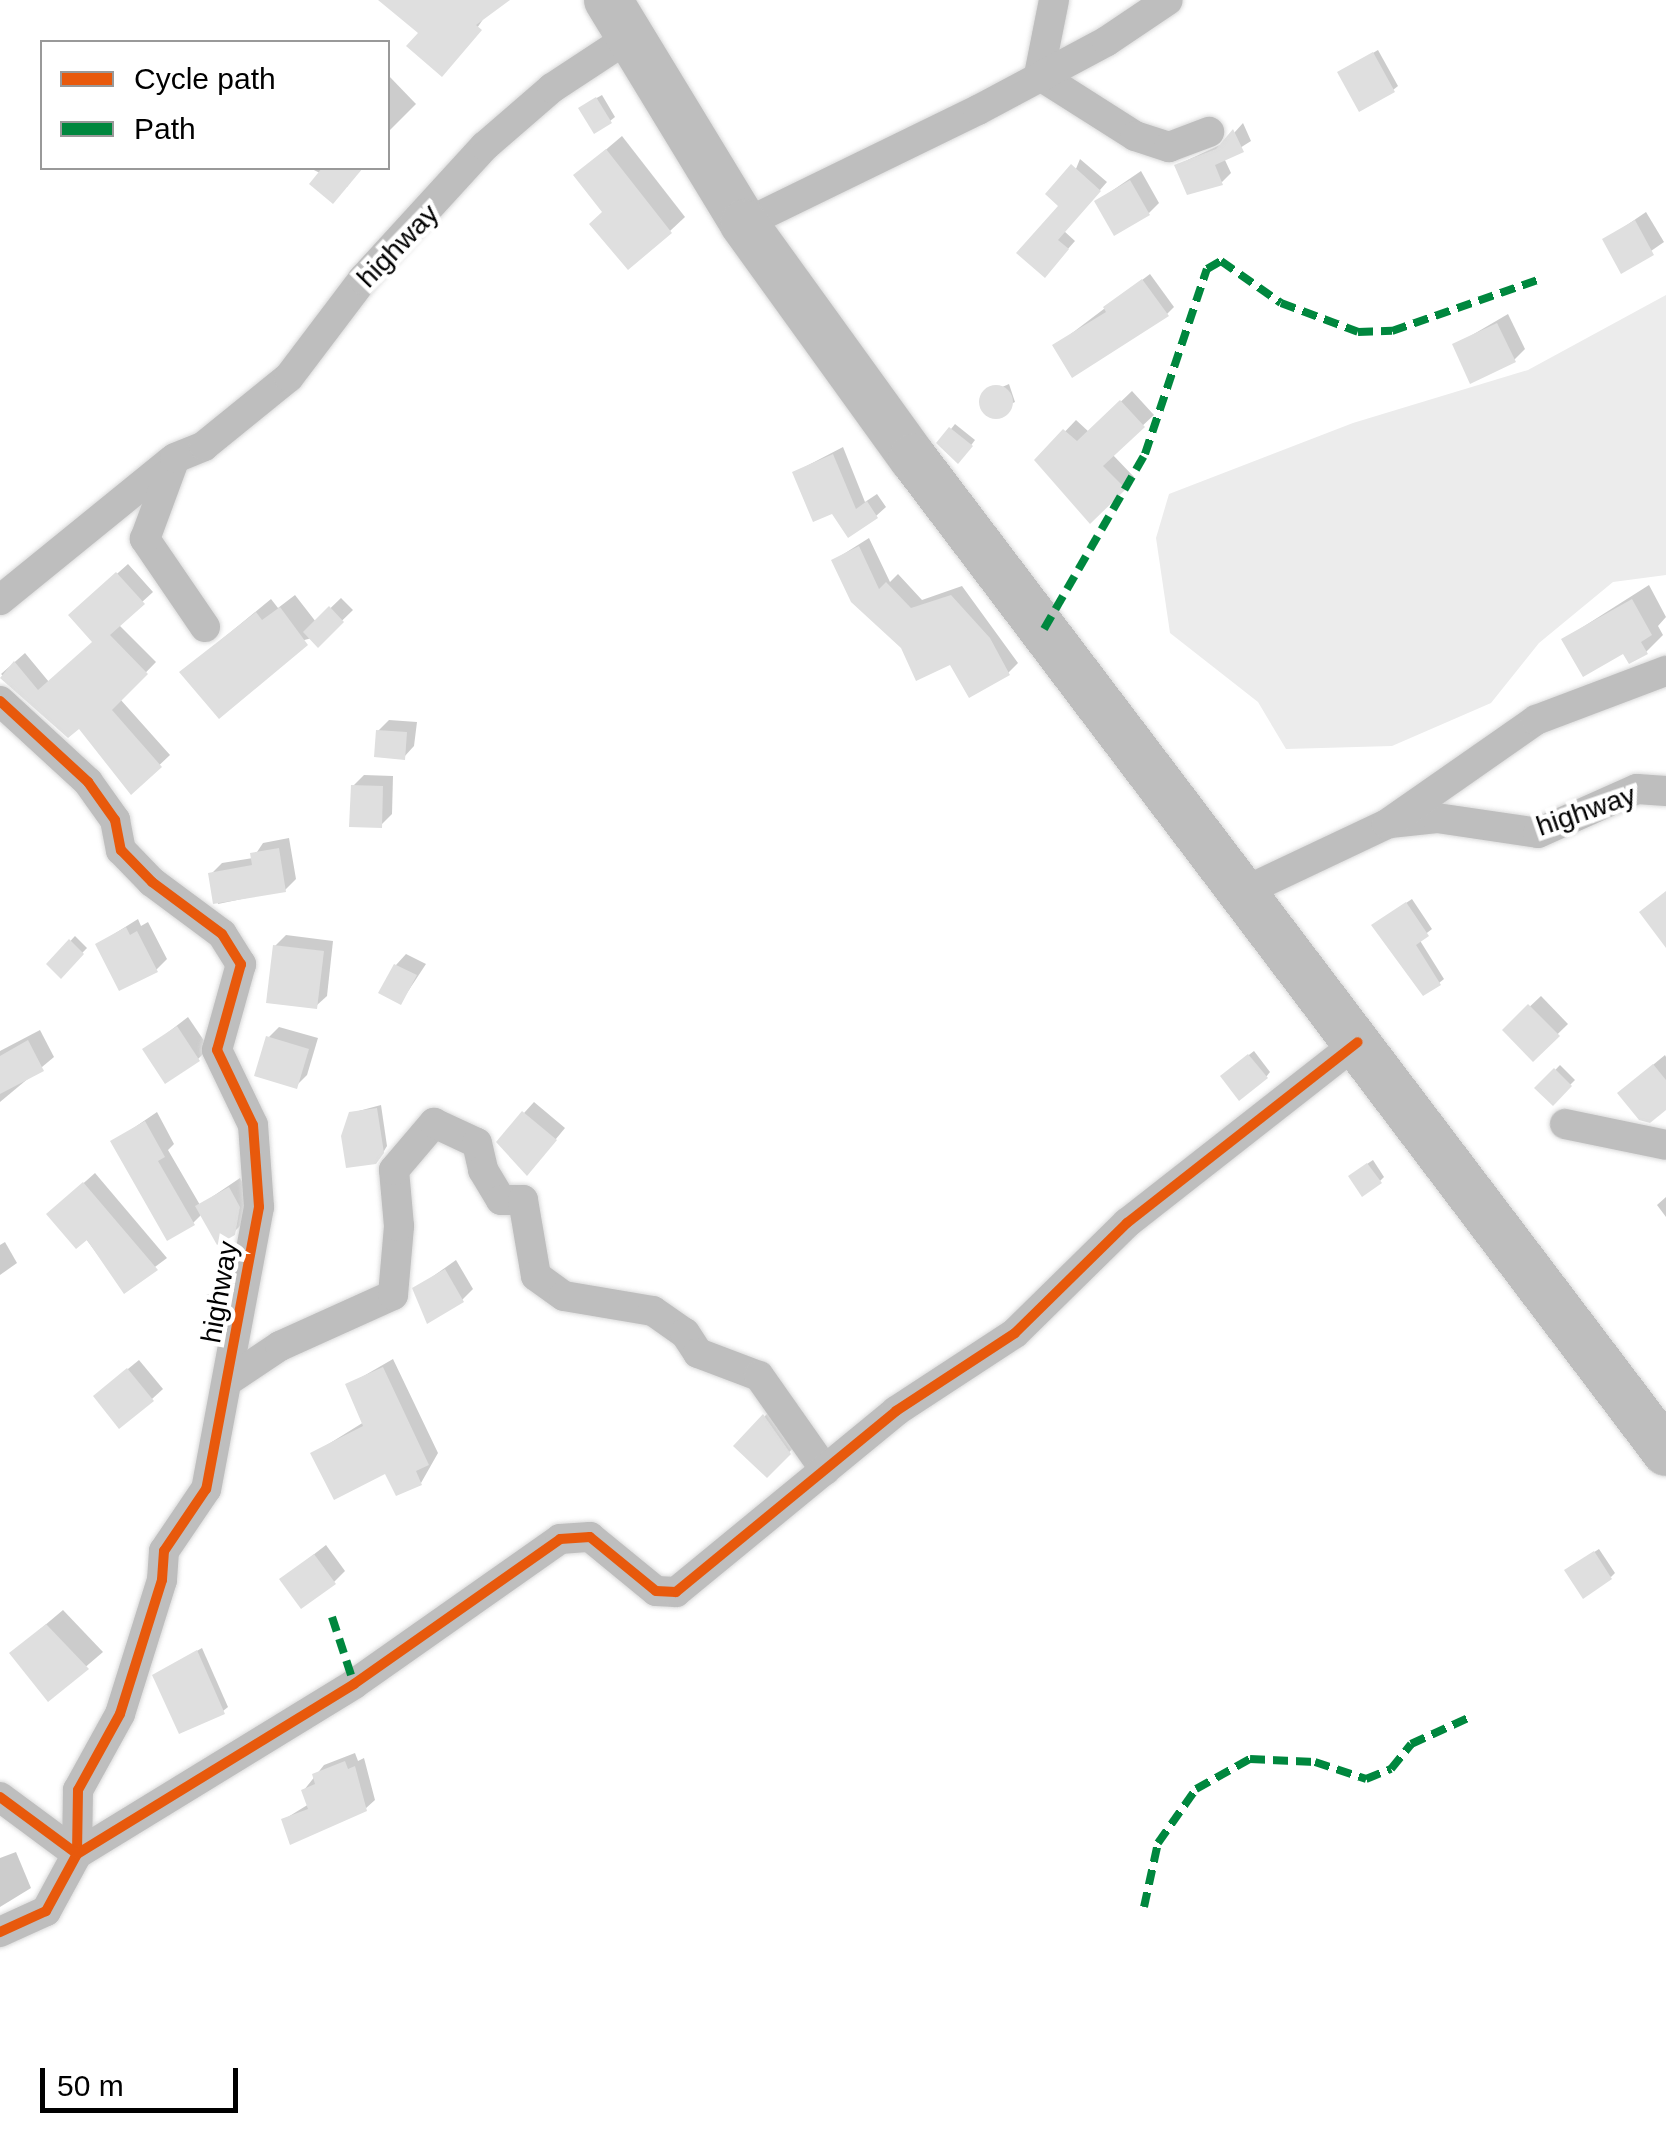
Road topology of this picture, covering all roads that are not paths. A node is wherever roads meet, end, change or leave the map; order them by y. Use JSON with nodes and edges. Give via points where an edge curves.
{"nodes":[{"id":1,"x":1054,"y":0,"type":"edge"},
{"id":2,"x":1168,"y":0,"type":"edge"},
{"id":3,"x":618,"y":19,"type":"edge"},
{"id":4,"x":1039,"y":75,"type":"junction"},
{"id":5,"x":1209,"y":132,"type":"dead end"},
{"id":6,"x":744,"y":224,"type":"junction"},
{"id":7,"x":174,"y":458,"type":"junction"},
{"id":8,"x":0,"y":600,"type":"edge"},
{"id":9,"x":205,"y":627,"type":"dead end"},
{"id":10,"x":1666,"y":671,"type":"edge"},
{"id":11,"x":0,"y":701,"type":"edge"},
{"id":12,"x":1666,"y":792,"type":"edge"},
{"id":13,"x":1387,"y":824,"type":"junction"},
{"id":14,"x":1241,"y":894,"type":"junction"},
{"id":15,"x":1358,"y":1042,"type":"junction"},
{"id":16,"x":1565,"y":1124,"type":"dead end"},
{"id":17,"x":1666,"y":1145,"type":"edge"},
{"id":18,"x":232,"y":1378,"type":"junction"},
{"id":19,"x":1666,"y":1452,"type":"edge"},
{"id":20,"x":825,"y":1470,"type":"junction"},
{"id":21,"x":0,"y":1797,"type":"edge"},
{"id":22,"x":77,"y":1854,"type":"junction"},
{"id":23,"x":0,"y":1932,"type":"edge"}],
"edges":[{"from":1,"to":4,"type":"street"},
{"from":2,"to":4,"type":"street"},
{"from":3,"to":6,"type":"main road"},
{"from":3,"to":7,"type":"street","name":"highway","via":[[485,146],[363,279],[289,377],[204,446]]},
{"from":4,"to":5,"type":"street","via":[[1134,136],[1169,147]]},
{"from":4,"to":6,"type":"street"},
{"from":6,"to":14,"type":"main road"},
{"from":7,"to":8,"type":"street","name":"highway"},
{"from":7,"to":9,"type":"street","via":[[145,539]]},
{"from":10,"to":13,"type":"street","name":"highway","via":[[1577,700]]},
{"from":11,"to":18,"type":"street","name":"highway","via":[[88,782],[115,820],[122,850],[152,882],[222,934],[241,964],[218,1050],[253,1125],[259,1207],[231,1338]]},
{"from":12,"to":13,"type":"street","name":"highway","via":[[1637,788],[1538,833],[1438,818]]},
{"from":13,"to":14,"type":"street","name":"highway"},
{"from":14,"to":15,"type":"main road"},
{"from":15,"to":19,"type":"main road"},
{"from":15,"to":20,"type":"street","via":[[1127,1223],[1015,1333],[949,1371]]},
{"from":16,"to":17,"type":"street"},
{"from":18,"to":20,"type":"street","name":"highway","via":[[280,1346],[394,1294],[394,1170],[434,1123],[477,1143],[482,1170],[500,1200],[523,1200],[524,1238],[536,1276],[564,1296],[653,1311],[698,1352],[759,1376]]},
{"from":18,"to":22,"type":"street","name":"highway","via":[[206,1488],[164,1551],[162,1580],[120,1714],[78,1790]]},
{"from":20,"to":22,"type":"street","via":[[676,1592],[656,1591],[590,1537],[560,1539],[354,1684]]},
{"from":21,"to":22,"type":"street"},
{"from":22,"to":23,"type":"street","name":"highway","via":[[46,1910]]}]}
